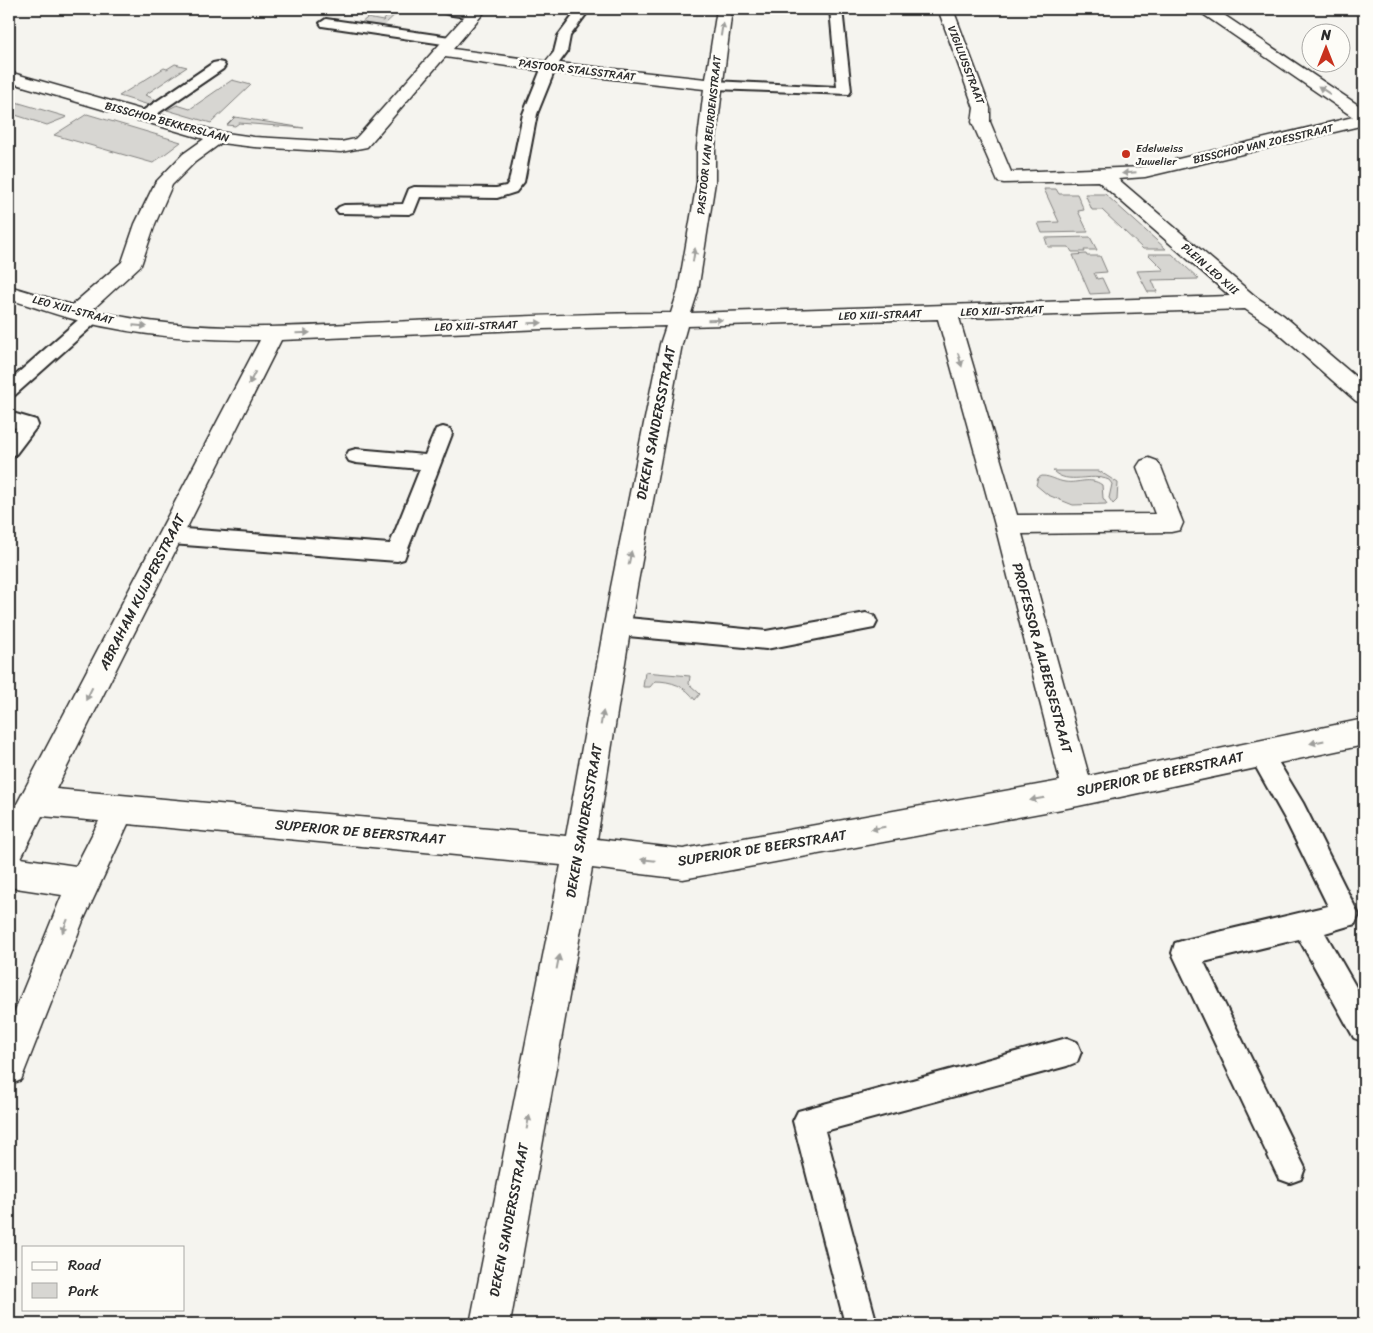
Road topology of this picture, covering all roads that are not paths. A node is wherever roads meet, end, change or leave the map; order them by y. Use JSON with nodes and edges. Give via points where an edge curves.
{"nodes":[{"id":1,"x":442,"y":9,"type":"edge"},
{"id":2,"x":584,"y":9,"type":"edge"},
{"id":3,"x":725,"y":9,"type":"edge"},
{"id":4,"x":836,"y":9,"type":"edge"},
{"id":5,"x":945,"y":9,"type":"edge"},
{"id":6,"x":1205,"y":9,"type":"edge"},
{"id":7,"x":477,"y":11,"type":"edge"},
{"id":8,"x":326,"y":23,"type":"dead end"},
{"id":9,"x":446,"y":47,"type":"junction"},
{"id":10,"x":218,"y":66,"type":"dead end"},
{"id":11,"x":549,"y":67,"type":"junction"},
{"id":12,"x":9,"y":77,"type":"edge"},
{"id":13,"x":713,"y":85,"type":"junction"},
{"id":14,"x":143,"y":117,"type":"junction"},
{"id":15,"x":1364,"y":119,"type":"edge"},
{"id":16,"x":218,"y":137,"type":"junction"},
{"id":17,"x":1102,"y":176,"type":"junction"},
{"id":18,"x":344,"y":210,"type":"dead end"},
{"id":19,"x":9,"y":292,"type":"edge"},
{"id":20,"x":1248,"y":302,"type":"junction"},
{"id":21,"x":1058,"y":310,"type":"joint"},
{"id":22,"x":947,"y":313,"type":"junction"},
{"id":23,"x":84,"y":315,"type":"junction"},
{"id":24,"x":678,"y":319,"type":"junction"},
{"id":25,"x":274,"y":334,"type":"junction"},
{"id":26,"x":9,"y":391,"type":"edge"},
{"id":27,"x":1364,"y":396,"type":"edge"},
{"id":28,"x":9,"y":418,"type":"edge"},
{"id":29,"x":443,"y":434,"type":"dead end"},
{"id":30,"x":9,"y":448,"type":"edge"},
{"id":31,"x":356,"y":456,"type":"dead end"},
{"id":32,"x":431,"y":463,"type":"junction"},
{"id":33,"x":1149,"y":467,"type":"dead end"},
{"id":34,"x":1006,"y":525,"type":"junction"},
{"id":35,"x":171,"y":536,"type":"junction"},
{"id":36,"x":866,"y":622,"type":"dead end"},
{"id":37,"x":617,"y":626,"type":"junction"},
{"id":38,"x":1364,"y":732,"type":"edge"},
{"id":39,"x":1260,"y":753,"type":"junction"},
{"id":40,"x":1078,"y":792,"type":"junction"},
{"id":41,"x":34,"y":801,"type":"junction"},
{"id":42,"x":120,"y":810,"type":"junction"},
{"id":43,"x":9,"y":850,"type":"edge"},
{"id":44,"x":579,"y":852,"type":"junction"},
{"id":45,"x":9,"y":872,"type":"edge"},
{"id":46,"x":86,"y":882,"type":"junction"},
{"id":47,"x":1305,"y":924,"type":"junction"},
{"id":48,"x":1364,"y":1028,"type":"edge"},
{"id":49,"x":1067,"y":1052,"type":"dead end"},
{"id":50,"x":9,"y":1068,"type":"edge"},
{"id":51,"x":1290,"y":1168,"type":"dead end"},
{"id":52,"x":490,"y":1324,"type":"edge"},
{"id":53,"x":861,"y":1324,"type":"edge"}],
"edges":[{"from":1,"to":7,"type":"lane"},
{"from":2,"to":11,"type":"lane","via":[[564,36],[560,52]]},
{"from":13,"to":3,"type":"street","name":"PASTOOR VAN BEURDENSTRAAT","one_way":true},
{"from":4,"to":13,"type":"lane","via":[[844,91]]},
{"from":5,"to":17,"type":"street","name":"VIGILIUSSTRAAT","via":[[982,108],[980,122],[1004,178]]},
{"from":15,"to":6,"type":"street","one_way":true},
{"from":7,"to":9,"type":"street","name":"BISSCHOP BEKKERSLAAN"},
{"from":8,"to":9,"type":"lane"},
{"from":9,"to":11,"type":"street","name":"PASTOOR STALSSTRAAT"},
{"from":9,"to":16,"type":"street","name":"BISSCHOP BEKKERSLAAN","via":[[361,143],[341,147]]},
{"from":10,"to":14,"type":"lane"},
{"from":11,"to":13,"type":"street","name":"PASTOOR STALSSTRAAT"},
{"from":11,"to":18,"type":"lane","via":[[530,114],[516,182],[511,189],[497,193],[414,192],[409,209]]},
{"from":12,"to":14,"type":"street","name":"BISSCHOP BEKKERSLAAN"},
{"from":24,"to":13,"type":"street","name":"PASTOOR VAN BEURDENSTRAAT","one_way":true,"via":[[688,291],[706,182],[706,147]]},
{"from":14,"to":16,"type":"street","name":"BISSCHOP BEKKERSLAAN"},
{"from":15,"to":17,"type":"street","name":"BISSCHOP VAN ZOESSTRAAT","one_way":true,"via":[[1145,172]]},
{"from":16,"to":23,"type":"street","via":[[189,158],[164,183],[131,265]]},
{"from":17,"to":20,"type":"street","name":"PLEIN LEO XIII"},
{"from":19,"to":23,"type":"street","name":"LEO XIII-STRAAT"},
{"from":20,"to":21,"type":"street","name":"PLEIN LEO XIII"},
{"from":20,"to":27,"type":"street","via":[[1276,320]]},
{"from":21,"to":22,"type":"street","name":"LEO XIII-STRAAT"},
{"from":24,"to":22,"type":"street","name":"LEO XIII-STRAAT","one_way":true},
{"from":22,"to":34,"type":"street","name":"PROFESSOR AALBERSESTRAAT","one_way":true},
{"from":23,"to":25,"type":"street","name":"LEO XIII-STRAAT","one_way":true,"via":[[137,325]]},
{"from":23,"to":26,"type":"lane"},
{"from":25,"to":24,"type":"street","name":"LEO XIII-STRAAT","one_way":true},
{"from":37,"to":24,"type":"street","name":"DEKEN SANDERSSTRAAT","one_way":true},
{"from":25,"to":35,"type":"street","name":"ABRAHAM KUIJPERSTRAAT","one_way":true},
{"from":28,"to":30,"type":"lane","via":[[29,425]]},
{"from":29,"to":32,"type":"lane"},
{"from":31,"to":32,"type":"lane"},
{"from":32,"to":35,"type":"lane","via":[[397,553]]},
{"from":33,"to":34,"type":"street","via":[[1171,523]]},
{"from":34,"to":40,"type":"street","name":"PROFESSOR AALBERSESTRAAT"},
{"from":35,"to":41,"type":"street","name":"ABRAHAM KUIJPERSTRAAT","one_way":true},
{"from":36,"to":37,"type":"lane","via":[[766,640]]},
{"from":44,"to":37,"type":"street","name":"DEKEN SANDERSSTRAAT","one_way":true},
{"from":38,"to":39,"type":"street","name":"SUPERIOR DE BEERSTRAAT","one_way":true},
{"from":39,"to":40,"type":"street","name":"SUPERIOR DE BEERSTRAAT"},
{"from":39,"to":47,"type":"lane","via":[[1294,811],[1346,915]]},
{"from":40,"to":44,"type":"street","name":"SUPERIOR DE BEERSTRAAT","one_way":true,"via":[[683,864]]},
{"from":41,"to":42,"type":"street","name":"SUPERIOR DE BEERSTRAAT"},
{"from":41,"to":43,"type":"street","name":"ABRAHAM KUIJPERSTRAAT"},
{"from":42,"to":44,"type":"street","name":"SUPERIOR DE BEERSTRAAT"},
{"from":42,"to":46,"type":"street"},
{"from":52,"to":44,"type":"street","name":"DEKEN SANDERSSTRAAT","one_way":true},
{"from":45,"to":46,"type":"street"},
{"from":46,"to":50,"type":"street","one_way":true,"via":[[70,914]]},
{"from":47,"to":48,"type":"lane"},
{"from":47,"to":51,"type":"lane","via":[[1186,953]]},
{"from":49,"to":53,"type":"lane","via":[[808,1121]]}]}
